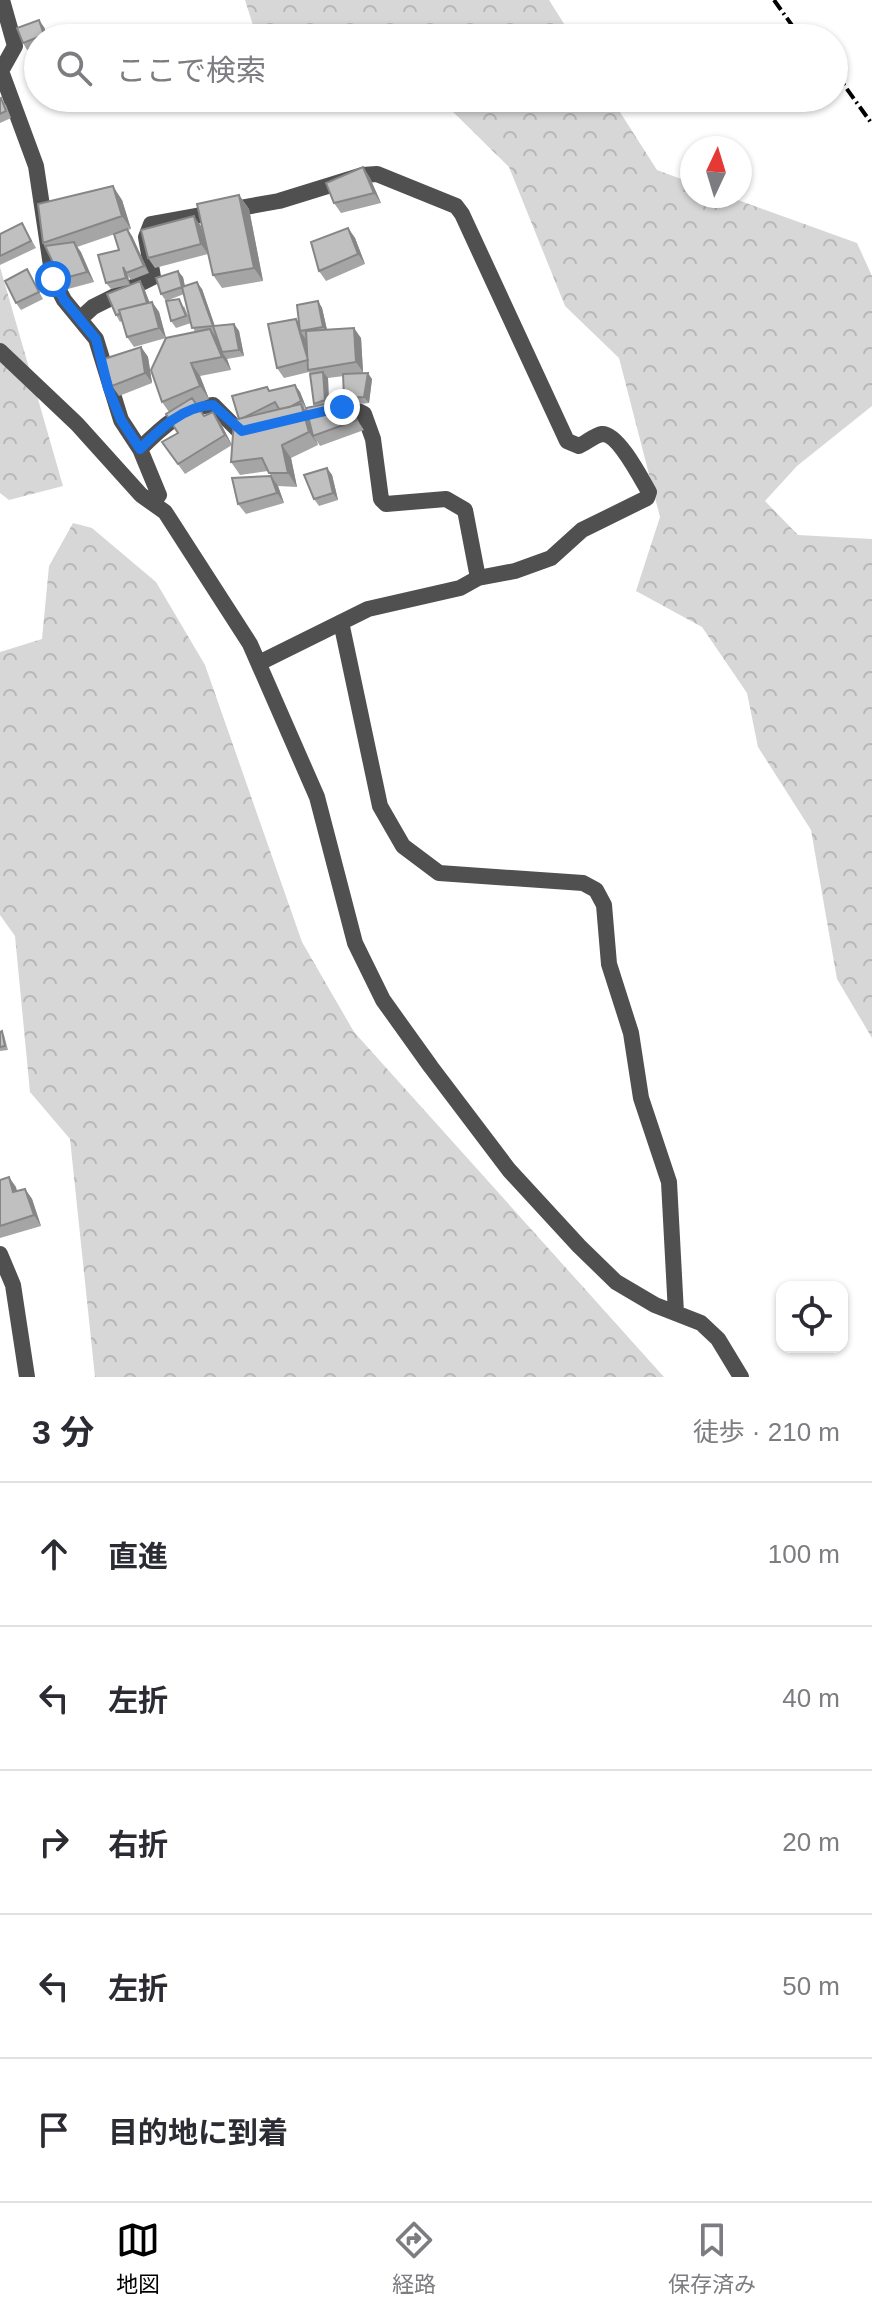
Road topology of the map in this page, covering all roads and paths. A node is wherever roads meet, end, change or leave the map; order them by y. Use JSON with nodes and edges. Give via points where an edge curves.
{"nodes":[{"id":1,"x":2,"y":0,"type":"edge"},
{"id":2,"x":81,"y":318,"type":"junction"},
{"id":3,"x":0,"y":351,"type":"edge"},
{"id":4,"x":316,"y":413,"type":"edge"},
{"id":5,"x":267,"y":425,"type":"edge"},
{"id":6,"x":140,"y":449,"type":"junction"},
{"id":7,"x":153,"y":501,"type":"junction"},
{"id":8,"x":478,"y":578,"type":"junction"},
{"id":9,"x":341,"y":622,"type":"junction"},
{"id":10,"x":259,"y":663,"type":"junction"},
{"id":11,"x":0,"y":1254,"type":"edge"},
{"id":12,"x":676,"y":1313,"type":"junction"},
{"id":13,"x":27,"y":1377,"type":"edge"},
{"id":14,"x":741,"y":1377,"type":"edge"}],
"edges":[{"from":1,"to":2,"type":"street","via":[[15,46],[1,71],[36,166],[53,279]]},
{"from":2,"to":6,"type":"street","via":[[96,339],[121,420]]},
{"from":2,"to":8,"type":"street","via":[[153,277],[147,230],[165,220],[279,201],[370,173],[456,206],[567,441],[579,446],[607,435],[626,454],[649,492],[627,510],[582,530],[551,558]]},
{"from":3,"to":7,"type":"street","via":[[141,495]]},
{"from":4,"to":8,"type":"street","via":[[342,407],[364,414],[386,504],[446,499],[465,510]]},
{"from":5,"to":6,"type":"street","via":[[242,431],[213,405],[202,406],[167,423]]},
{"from":6,"to":7,"type":"street","via":[[159,495]]},
{"from":7,"to":10,"type":"street","via":[[173,524]]},
{"from":8,"to":9,"type":"street","via":[[460,588],[368,609]]},
{"from":9,"to":10,"type":"street"},
{"from":9,"to":12,"type":"street","via":[[380,806],[403,846],[439,873],[583,883],[596,890],[604,905],[609,964],[631,1033],[641,1098],[669,1182]]},
{"from":10,"to":12,"type":"street","via":[[317,797],[355,943],[383,1000],[509,1170],[579,1246],[616,1282]]},
{"from":11,"to":13,"type":"street","via":[[13,1285]]},
{"from":12,"to":14,"type":"street","via":[[701,1323],[718,1339]]}]}
